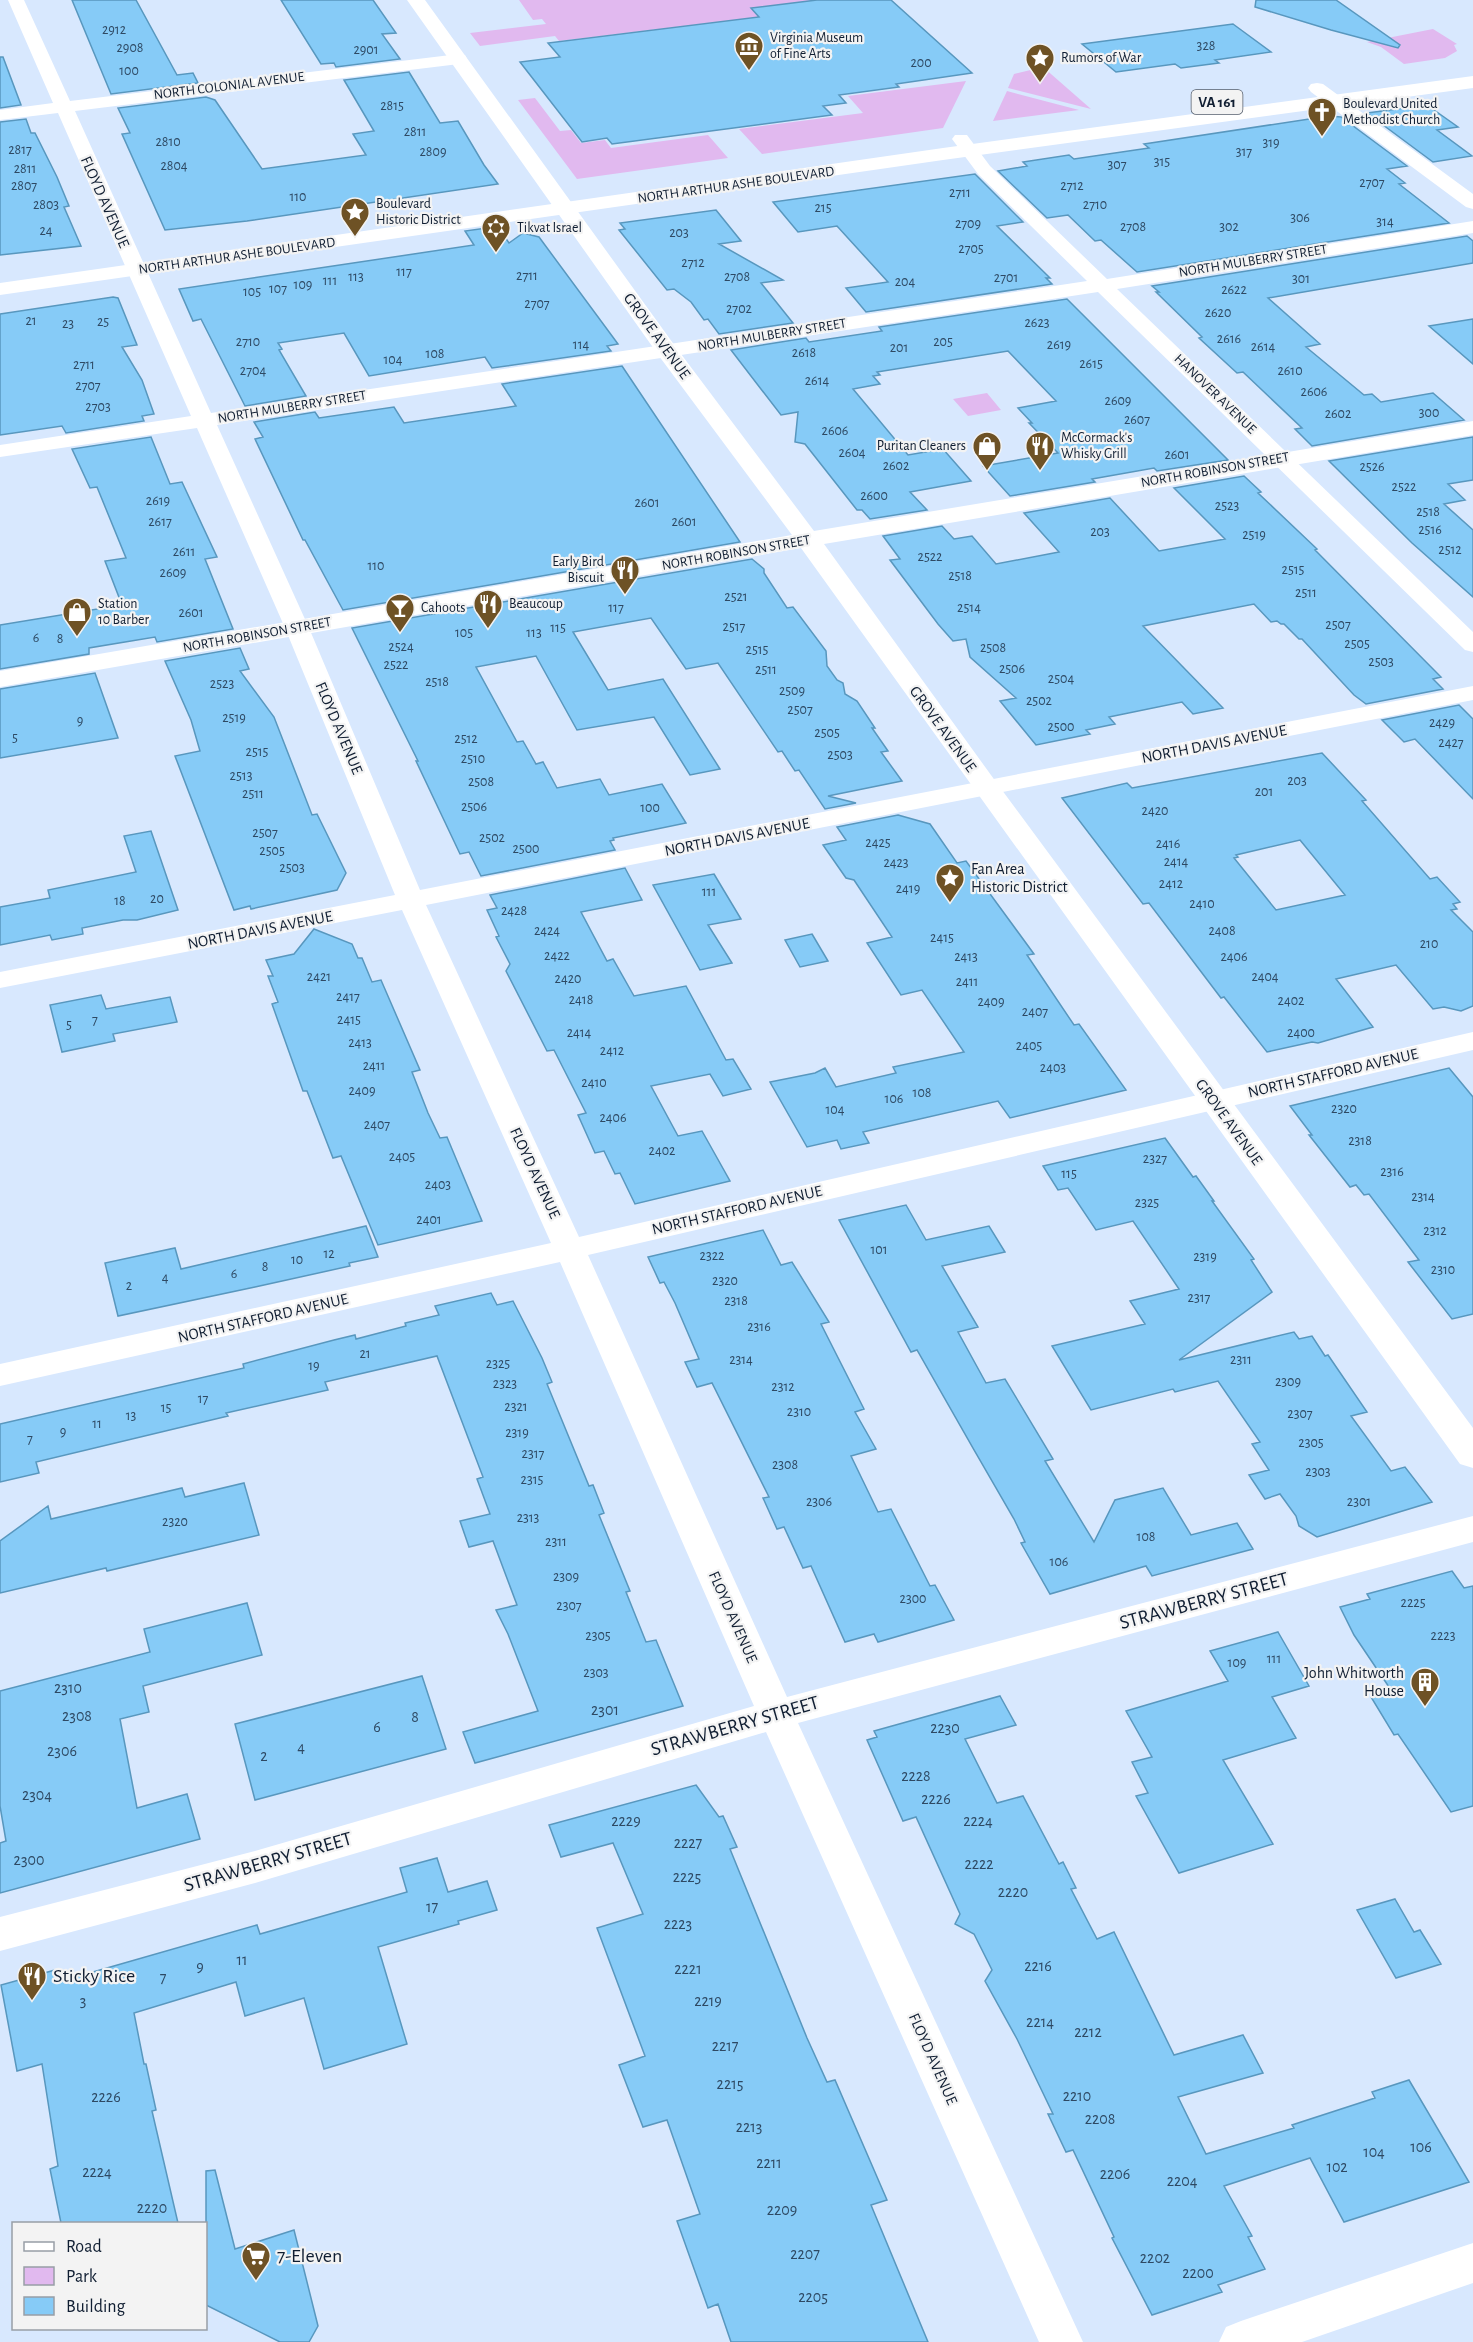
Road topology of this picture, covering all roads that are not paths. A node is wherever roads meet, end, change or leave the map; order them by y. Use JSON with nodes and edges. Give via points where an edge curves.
{"nodes":[{"id":1,"x":16,"y":0,"type":"edge"},
{"id":2,"x":416,"y":0,"type":"edge"},
{"id":3,"x":459,"y":59,"type":"junction"},
{"id":4,"x":1473,"y":66,"type":"edge"},
{"id":5,"x":1473,"y":82,"type":"edge"},
{"id":6,"x":1317,"y":88,"type":"junction"},
{"id":7,"x":1336,"y":101,"type":"junction"},
{"id":8,"x":63,"y":107,"type":"junction"},
{"id":9,"x":0,"y":115,"type":"edge"},
{"id":10,"x":966,"y":145,"type":"junction"},
{"id":11,"x":562,"y":203,"type":"junction"},
{"id":12,"x":1473,"y":203,"type":"edge"},
{"id":13,"x":1473,"y":227,"type":"edge"},
{"id":14,"x":133,"y":263,"type":"junction"},
{"id":15,"x":0,"y":274,"type":"edge"},
{"id":16,"x":1103,"y":285,"type":"junction"},
{"id":17,"x":0,"y":289,"type":"edge"},
{"id":18,"x":667,"y":351,"type":"junction"},
{"id":19,"x":204,"y":420,"type":"junction"},
{"id":20,"x":1473,"y":428,"type":"edge"},
{"id":21,"x":0,"y":451,"type":"edge"},
{"id":22,"x":1281,"y":459,"type":"junction"},
{"id":23,"x":809,"y":541,"type":"junction"},
{"id":24,"x":297,"y":628,"type":"junction"},
{"id":25,"x":1473,"y":645,"type":"edge"},
{"id":26,"x":0,"y":679,"type":"edge"},
{"id":27,"x":1473,"y":693,"type":"edge"},
{"id":28,"x":986,"y":788,"type":"junction"},
{"id":29,"x":411,"y":901,"type":"junction"},
{"id":30,"x":0,"y":980,"type":"edge"},
{"id":31,"x":1473,"y":1041,"type":"edge"},
{"id":32,"x":1213,"y":1100,"type":"junction"},
{"id":33,"x":570,"y":1249,"type":"junction"},
{"id":34,"x":0,"y":1375,"type":"edge"},
{"id":35,"x":1473,"y":1455,"type":"edge"},
{"id":36,"x":1473,"y":1529,"type":"edge"},
{"id":37,"x":776,"y":1714,"type":"junction"},
{"id":38,"x":0,"y":1934,"type":"edge"},
{"id":39,"x":1473,"y":2263,"type":"edge"},
{"id":40,"x":1061,"y":2342,"type":"edge"},
{"id":41,"x":1241,"y":2342,"type":"edge"}],
"edges":[{"from":1,"to":8,"type":"street","name":"FLOYD AVENUE"},
{"from":2,"to":3,"type":"street","name":"GROVE AVENUE"},
{"from":3,"to":8,"type":"street","name":"NORTH COLONIAL AVENUE"},
{"from":3,"to":11,"type":"street","name":"GROVE AVENUE"},
{"from":4,"to":6,"type":"street","name":"NORTH ARTHUR ASHE BOULEVARD","number":"VA 161"},
{"from":5,"to":7,"type":"street","name":"NORTH ARTHUR ASHE BOULEVARD","number":"VA 161"},
{"from":6,"to":7,"type":"street"},
{"from":6,"to":10,"type":"street","name":"NORTH ARTHUR ASHE BOULEVARD","number":"VA 161"},
{"from":7,"to":10,"type":"street","name":"NORTH ARTHUR ASHE BOULEVARD","number":"VA 161"},
{"from":7,"to":12,"type":"street"},
{"from":8,"to":9,"type":"street","name":"NORTH COLONIAL AVENUE"},
{"from":8,"to":14,"type":"street","name":"FLOYD AVENUE"},
{"from":10,"to":11,"type":"street","name":"NORTH ARTHUR ASHE BOULEVARD","number":"VA 161"},
{"from":10,"to":16,"type":"street","name":"HANOVER AVENUE","via":[[984,170]]},
{"from":11,"to":14,"type":"street","name":"NORTH ARTHUR ASHE BOULEVARD","number":"VA 161"},
{"from":11,"to":18,"type":"street","name":"GROVE AVENUE"},
{"from":13,"to":16,"type":"street","name":"NORTH MULBERRY STREET"},
{"from":14,"to":15,"type":"street","name":"NORTH ARTHUR ASHE BOULEVARD","number":"VA 161"},
{"from":14,"to":17,"type":"street","name":"NORTH ARTHUR ASHE BOULEVARD","number":"VA 161"},
{"from":14,"to":19,"type":"street","name":"FLOYD AVENUE"},
{"from":16,"to":18,"type":"street","name":"NORTH MULBERRY STREET"},
{"from":16,"to":22,"type":"street","name":"HANOVER AVENUE"},
{"from":18,"to":19,"type":"street","name":"NORTH MULBERRY STREET"},
{"from":18,"to":23,"type":"street","name":"GROVE AVENUE"},
{"from":19,"to":21,"type":"street","name":"NORTH MULBERRY STREET"},
{"from":19,"to":24,"type":"street","name":"FLOYD AVENUE"},
{"from":20,"to":22,"type":"street","name":"NORTH ROBINSON STREET"},
{"from":22,"to":23,"type":"street","name":"NORTH ROBINSON STREET"},
{"from":22,"to":25,"type":"street","name":"HANOVER AVENUE"},
{"from":23,"to":24,"type":"street","name":"NORTH ROBINSON STREET"},
{"from":23,"to":28,"type":"street","name":"GROVE AVENUE"},
{"from":24,"to":26,"type":"street","name":"NORTH ROBINSON STREET"},
{"from":24,"to":29,"type":"street","name":"FLOYD AVENUE"},
{"from":27,"to":28,"type":"street","name":"NORTH DAVIS AVENUE"},
{"from":28,"to":29,"type":"street","name":"NORTH DAVIS AVENUE"},
{"from":28,"to":32,"type":"street","name":"GROVE AVENUE"},
{"from":29,"to":30,"type":"street","name":"NORTH DAVIS AVENUE"},
{"from":29,"to":33,"type":"street","name":"FLOYD AVENUE"},
{"from":31,"to":32,"type":"street","name":"NORTH STAFFORD AVENUE"},
{"from":32,"to":33,"type":"street","name":"NORTH STAFFORD AVENUE"},
{"from":32,"to":35,"type":"street","name":"GROVE AVENUE"},
{"from":33,"to":34,"type":"street","name":"NORTH STAFFORD AVENUE"},
{"from":33,"to":37,"type":"street","name":"FLOYD AVENUE"},
{"from":36,"to":37,"type":"street","name":"STRAWBERRY STREET"},
{"from":37,"to":38,"type":"street","name":"STRAWBERRY STREET","via":[[255,1868]]},
{"from":37,"to":40,"type":"street","name":"FLOYD AVENUE"},
{"from":39,"to":41,"type":"street"}]}
